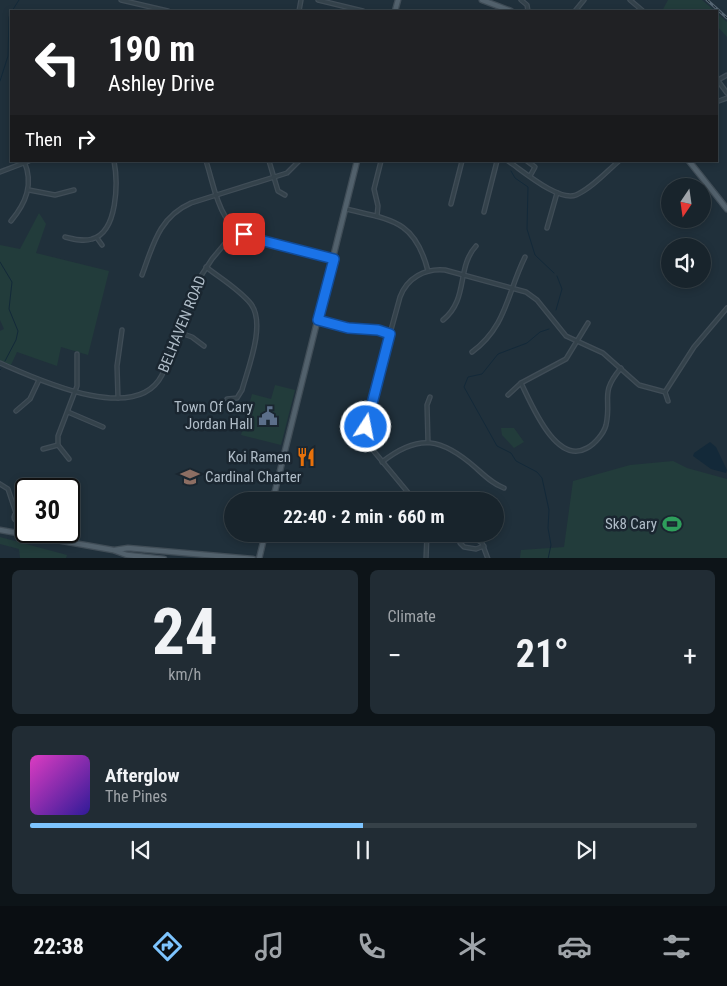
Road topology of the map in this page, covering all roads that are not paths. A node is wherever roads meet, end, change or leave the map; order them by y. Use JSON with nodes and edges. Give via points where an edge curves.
{"nodes":[{"id":1,"x":121,"y":0,"type":"edge"},
{"id":2,"x":318,"y":0,"type":"edge"},
{"id":3,"x":482,"y":0,"type":"edge"},
{"id":4,"x":521,"y":0,"type":"edge"},
{"id":5,"x":584,"y":0,"type":"edge"},
{"id":6,"x":630,"y":0,"type":"edge"},
{"id":7,"x":164,"y":10,"type":"edge"},
{"id":8,"x":359,"y":10,"type":"edge"},
{"id":9,"x":508,"y":10,"type":"edge"},
{"id":10,"x":528,"y":10,"type":"edge"},
{"id":11,"x":576,"y":10,"type":"edge"},
{"id":12,"x":642,"y":10,"type":"edge"},
{"id":13,"x":718,"y":80,"type":"edge"},
{"id":14,"x":727,"y":93,"type":"edge"},
{"id":15,"x":26,"y":162,"type":"edge"},
{"id":16,"x":114,"y":162,"type":"edge"},
{"id":17,"x":206,"y":162,"type":"edge"},
{"id":18,"x":269,"y":162,"type":"edge"},
{"id":19,"x":298,"y":162,"type":"edge"},
{"id":20,"x":358,"y":162,"type":"edge"},
{"id":21,"x":381,"y":162,"type":"edge"},
{"id":22,"x":462,"y":162,"type":"edge"},
{"id":23,"x":497,"y":162,"type":"edge"},
{"id":24,"x":509,"y":162,"type":"edge"},
{"id":25,"x":528,"y":162,"type":"edge"},
{"id":26,"x":617,"y":162,"type":"edge"},
{"id":27,"x":690,"y":162,"type":"edge"},
{"id":28,"x":0,"y":172,"type":"edge"},
{"id":29,"x":530,"y":176,"type":"junction"},
{"id":30,"x":274,"y":178,"type":"junction"},
{"id":31,"x":29,"y":190,"type":"junction"},
{"id":32,"x":74,"y":190,"type":"dead end"},
{"id":33,"x":557,"y":194,"type":"junction"},
{"id":34,"x":217,"y":195,"type":"junction"},
{"id":35,"x":285,"y":196,"type":"dead end"},
{"id":36,"x":451,"y":204,"type":"dead end"},
{"id":37,"x":346,"y":209,"type":"junction"},
{"id":38,"x":727,"y":210,"type":"edge"},
{"id":39,"x":484,"y":212,"type":"dead end"},
{"id":40,"x":377,"y":216,"type":"junction"},
{"id":41,"x":11,"y":221,"type":"dead end"},
{"id":42,"x":547,"y":228,"type":"dead end"},
{"id":43,"x":237,"y":229,"type":"junction"},
{"id":44,"x":65,"y":237,"type":"dead end"},
{"id":45,"x":97,"y":238,"type":"junction"},
{"id":46,"x":102,"y":245,"type":"dead end"},
{"id":47,"x":476,"y":246,"type":"dead end"},
{"id":48,"x":525,"y":256,"type":"dead end"},
{"id":49,"x":334,"y":259,"type":"junction"},
{"id":50,"x":206,"y":267,"type":"junction"},
{"id":51,"x":428,"y":271,"type":"junction"},
{"id":52,"x":142,"y":275,"type":"dead end"},
{"id":53,"x":464,"y":275,"type":"junction"},
{"id":54,"x":513,"y":287,"type":"junction"},
{"id":55,"x":727,"y":308,"type":"edge"},
{"id":56,"x":318,"y":320,"type":"junction"},
{"id":57,"x":443,"y":320,"type":"dead end"},
{"id":58,"x":588,"y":323,"type":"dead end"},
{"id":59,"x":122,"y":330,"type":"dead end"},
{"id":60,"x":178,"y":332,"type":"junction"},
{"id":61,"x":390,"y":334,"type":"junction"},
{"id":62,"x":577,"y":341,"type":"junction"},
{"id":63,"x":204,"y":346,"type":"dead end"},
{"id":64,"x":472,"y":352,"type":"dead end"},
{"id":65,"x":77,"y":354,"type":"dead end"},
{"id":66,"x":0,"y":364,"type":"edge"},
{"id":67,"x":621,"y":368,"type":"junction"},
{"id":68,"x":39,"y":380,"type":"junction"},
{"id":69,"x":521,"y":382,"type":"junction"},
{"id":70,"x":75,"y":392,"type":"junction"},
{"id":71,"x":665,"y":392,"type":"junction"},
{"id":72,"x":508,"y":395,"type":"dead end"},
{"id":73,"x":430,"y":397,"type":"dead end"},
{"id":74,"x":118,"y":398,"type":"junction"},
{"id":75,"x":226,"y":399,"type":"dead end"},
{"id":76,"x":668,"y":401,"type":"dead end"},
{"id":77,"x":16,"y":411,"type":"dead end"},
{"id":78,"x":68,"y":412,"type":"junction"},
{"id":79,"x":103,"y":427,"type":"dead end"},
{"id":80,"x":428,"y":442,"type":"junction"},
{"id":81,"x":58,"y":445,"type":"junction"},
{"id":82,"x":43,"y":449,"type":"dead end"},
{"id":83,"x":69,"y":460,"type":"dead end"},
{"id":84,"x":382,"y":462,"type":"junction"},
{"id":85,"x":0,"y":484,"type":"edge"},
{"id":86,"x":504,"y":488,"type":"dead end"},
{"id":87,"x":275,"y":491,"type":"edge"},
{"id":88,"x":407,"y":492,"type":"edge"},
{"id":89,"x":15,"y":510,"type":"edge"},
{"id":90,"x":0,"y":530,"type":"edge"},
{"id":91,"x":263,"y":542,"type":"edge"},
{"id":92,"x":426,"y":542,"type":"edge"},
{"id":93,"x":460,"y":542,"type":"edge"},
{"id":94,"x":481,"y":542,"type":"edge"},
{"id":95,"x":484,"y":546,"type":"junction"},
{"id":96,"x":113,"y":550,"type":"junction"},
{"id":97,"x":164,"y":558,"type":"edge"},
{"id":98,"x":253,"y":558,"type":"edge"},
{"id":99,"x":259,"y":558,"type":"edge"},
{"id":100,"x":426,"y":558,"type":"edge"},
{"id":101,"x":488,"y":558,"type":"edge"}],
"edges":[{"from":1,"to":7,"type":"street"},
{"from":2,"to":8,"type":"street"},
{"from":3,"to":9,"type":"main road"},
{"from":4,"to":10,"type":"street"},
{"from":5,"to":11,"type":"street"},
{"from":6,"to":12,"type":"street"},
{"from":13,"to":14,"type":"street"},
{"from":15,"to":28,"type":"street"},
{"from":15,"to":31,"type":"street"},
{"from":16,"to":45,"type":"street","via":[[115,201],[109,224]]},
{"from":17,"to":34,"type":"street"},
{"from":18,"to":30,"type":"street"},
{"from":19,"to":30,"type":"street","via":[[291,170]]},
{"from":20,"to":37,"type":"main road"},
{"from":21,"to":40,"type":"street","via":[[374,189]]},
{"from":22,"to":36,"type":"street"},
{"from":23,"to":39,"type":"street"},
{"from":24,"to":29,"type":"street"},
{"from":25,"to":29,"type":"street","via":[[535,167]]},
{"from":26,"to":33,"type":"street","via":[[576,194]]},
{"from":27,"to":38,"type":"main road"},
{"from":29,"to":33,"type":"street"},
{"from":30,"to":34,"type":"street"},
{"from":30,"to":35,"type":"street","via":[[278,191]]},
{"from":31,"to":32,"type":"street","via":[[55,195]]},
{"from":31,"to":41,"type":"street"},
{"from":33,"to":42,"type":"street"},
{"from":34,"to":43,"type":"street","via":[[225,215]]},
{"from":34,"to":52,"type":"street","via":[[186,206],[166,220],[155,238]]},
{"from":37,"to":40,"type":"street"},
{"from":37,"to":49,"type":"main road"},
{"from":40,"to":51,"type":"street","via":[[398,223],[411,234],[421,248]]},
{"from":43,"to":49,"type":"street","via":[[256,239]]},
{"from":43,"to":50,"type":"street","name":"BELHAVEN ROAD"},
{"from":44,"to":45,"type":"street"},
{"from":45,"to":46,"type":"street"},
{"from":47,"to":53,"type":"street","via":[[470,253]]},
{"from":48,"to":54,"type":"street"},
{"from":49,"to":56,"type":"main road"},
{"from":50,"to":60,"type":"street","name":"BELHAVEN ROAD"},
{"from":50,"to":75,"type":"street","via":[[249,302],[256,318],[256,332],[242,390],[238,398]]},
{"from":51,"to":53,"type":"street","via":[[445,270]]},
{"from":51,"to":61,"type":"street","via":[[411,280],[403,290]]},
{"from":53,"to":54,"type":"street"},
{"from":53,"to":57,"type":"street","via":[[456,307]]},
{"from":54,"to":62,"type":"street","via":[[534,297],[562,333]]},
{"from":54,"to":64,"type":"street","via":[[496,330]]},
{"from":55,"to":71,"type":"street","via":[[694,347]]},
{"from":56,"to":61,"type":"street"},
{"from":56,"to":87,"type":"main road"},
{"from":58,"to":62,"type":"street"},
{"from":59,"to":74,"type":"street","via":[[117,366]]},
{"from":60,"to":63,"type":"street","via":[[192,336]]},
{"from":60,"to":74,"type":"street","name":"BELHAVEN ROAD","via":[[156,385],[143,393]]},
{"from":61,"to":84,"type":"street","via":[[367,423],[369,442]]},
{"from":62,"to":67,"type":"street","via":[[604,353]]},
{"from":62,"to":69,"type":"street","via":[[566,359]]},
{"from":65,"to":70,"type":"street"},
{"from":66,"to":68,"type":"street","name":"BELHAVEN ROAD"},
{"from":67,"to":69,"type":"street","via":[[607,390],[604,430],[590,446],[576,452],[555,441]]},
{"from":67,"to":71,"type":"street","via":[[639,385]]},
{"from":68,"to":70,"type":"street","name":"BELHAVEN ROAD"},
{"from":68,"to":77,"type":"street","via":[[30,399]]},
{"from":69,"to":72,"type":"street"},
{"from":70,"to":74,"type":"street","name":"BELHAVEN ROAD"},
{"from":70,"to":78,"type":"street"},
{"from":71,"to":76,"type":"street"},
{"from":73,"to":80,"type":"street","via":[[427,404]]},
{"from":78,"to":79,"type":"street"},
{"from":78,"to":81,"type":"street","via":[[59,430]]},
{"from":80,"to":84,"type":"street","via":[[403,447]]},
{"from":80,"to":86,"type":"street","via":[[451,449],[495,485]]},
{"from":81,"to":82,"type":"street"},
{"from":81,"to":83,"type":"street"},
{"from":84,"to":88,"type":"street"},
{"from":85,"to":89,"type":"street","via":[[8,489]]},
{"from":90,"to":96,"type":"main road"},
{"from":91,"to":99,"type":"main road"},
{"from":92,"to":100,"type":"street"},
{"from":93,"to":95,"type":"street","via":[[464,547],[476,549]]},
{"from":94,"to":95,"type":"street"},
{"from":95,"to":101,"type":"street"},
{"from":96,"to":97,"type":"main road","via":[[128,555]]},
{"from":96,"to":98,"type":"main road","via":[[128,548]]}]}
